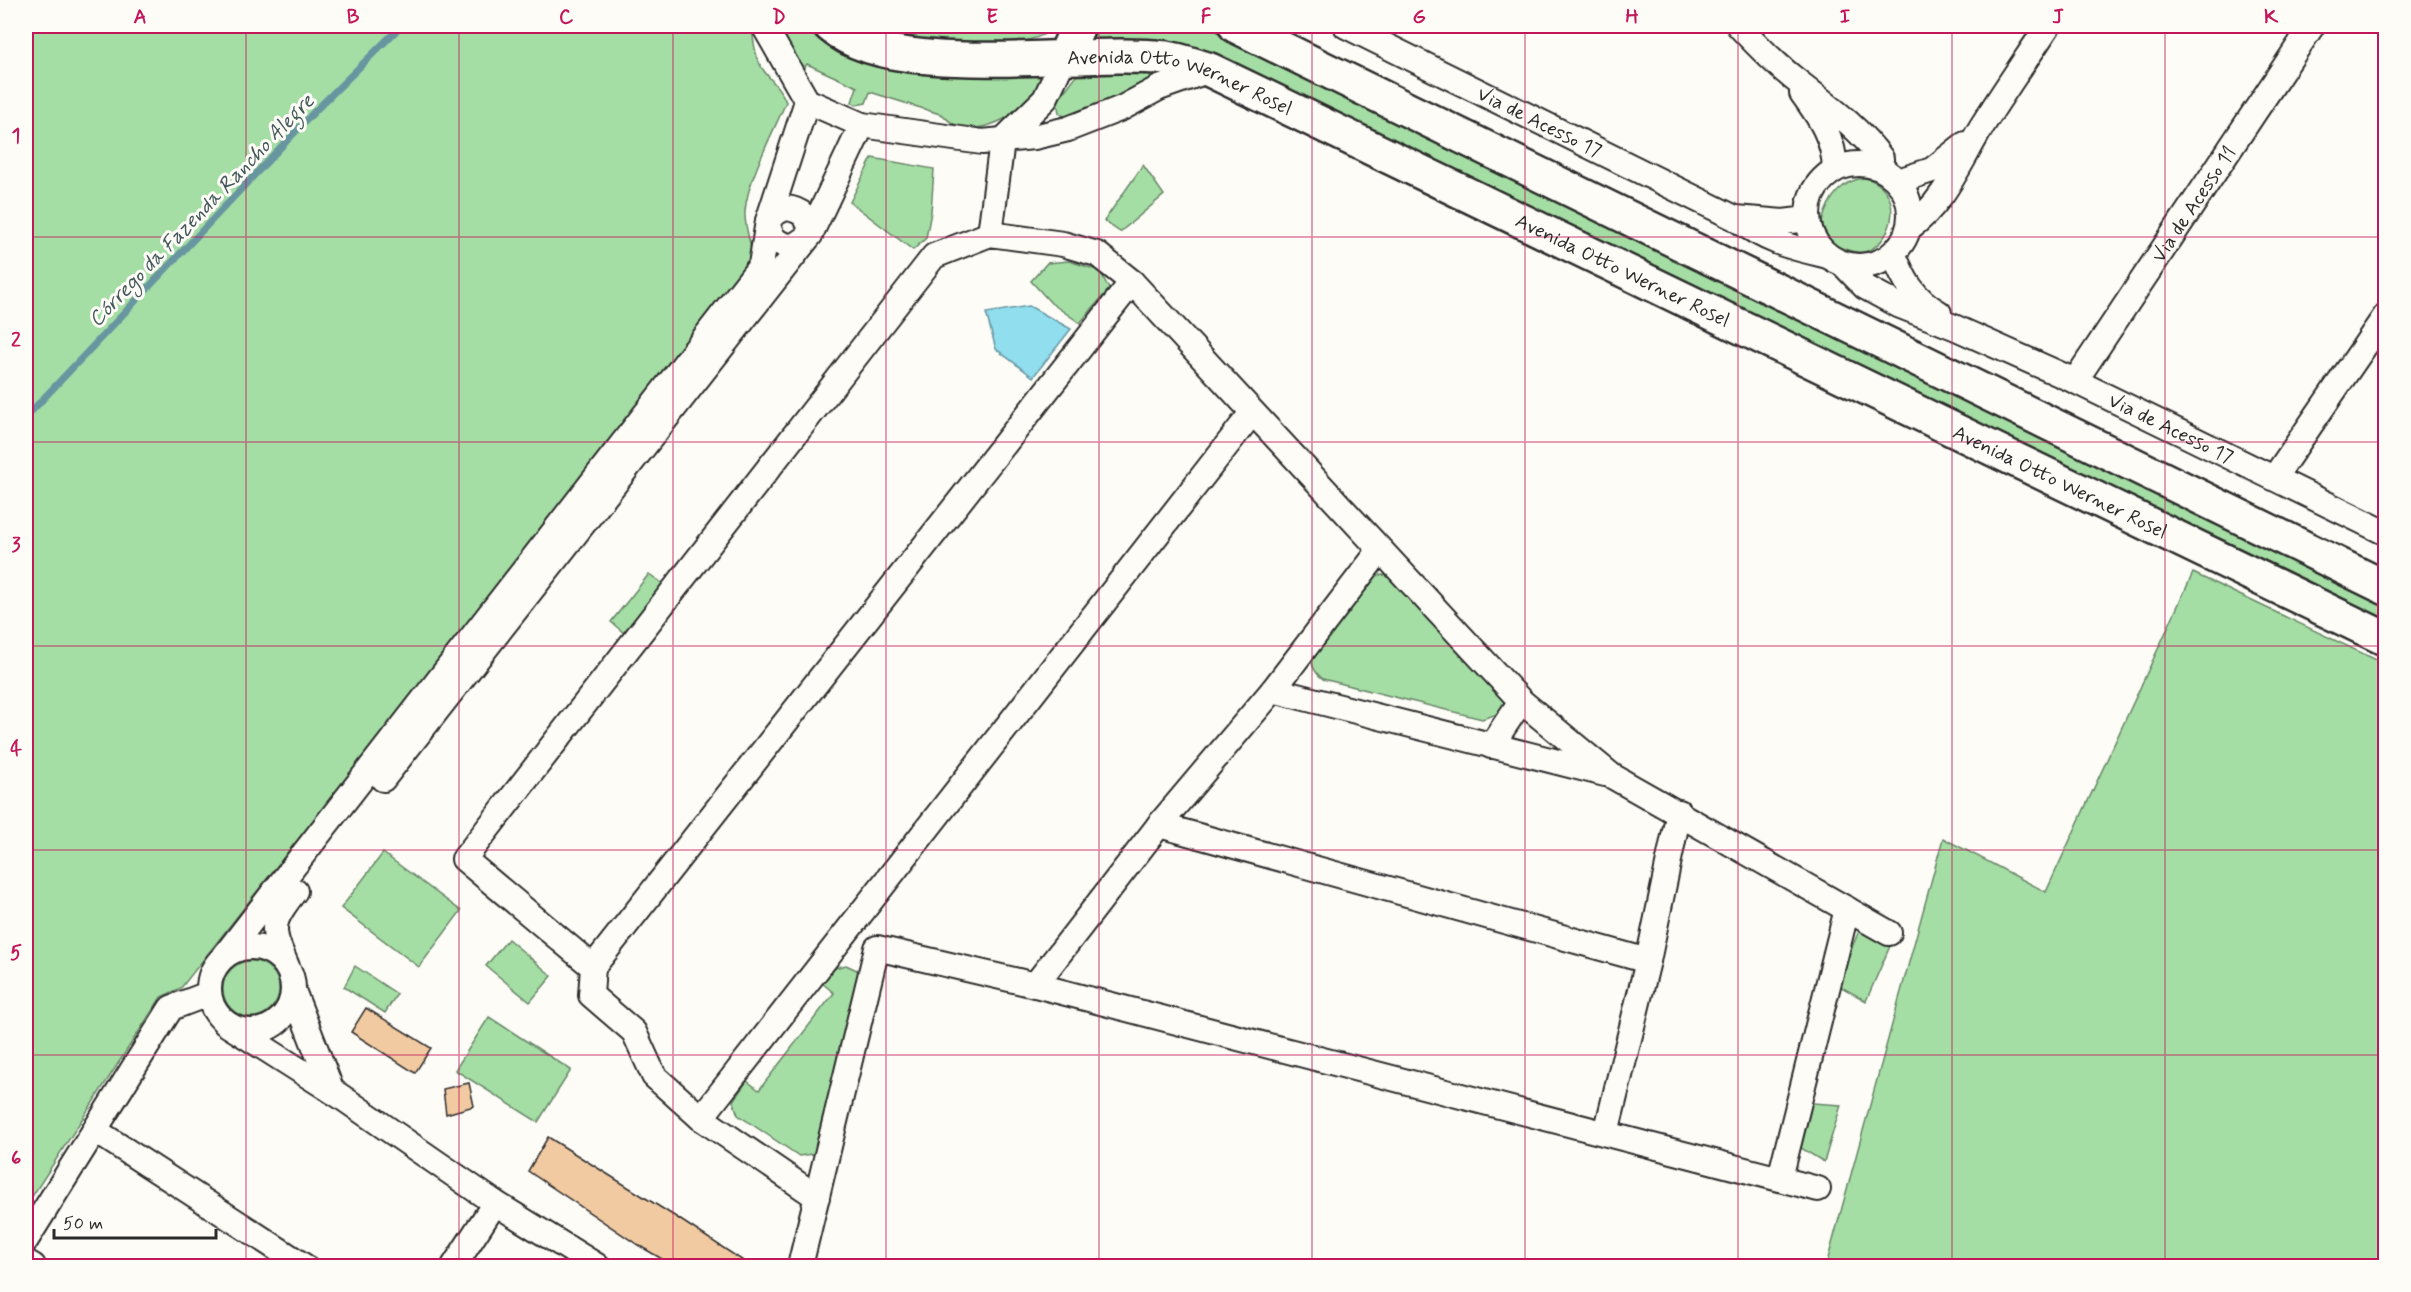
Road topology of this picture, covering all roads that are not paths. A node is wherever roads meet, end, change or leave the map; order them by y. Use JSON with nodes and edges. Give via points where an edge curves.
{"nodes":[{"id":1,"x":764,"y":26,"type":"edge"},
{"id":2,"x":831,"y":26,"type":"edge"},
{"id":3,"x":1078,"y":26,"type":"edge"},
{"id":4,"x":1236,"y":26,"type":"edge"},
{"id":5,"x":1346,"y":26,"type":"edge"},
{"id":6,"x":1739,"y":26,"type":"edge"},
{"id":7,"x":2048,"y":26,"type":"edge"},
{"id":8,"x":2312,"y":26,"type":"edge"},
{"id":9,"x":1065,"y":56,"type":"junction"},
{"id":10,"x":1210,"y":70,"type":"junction"},
{"id":11,"x":1791,"y":76,"type":"junction"},
{"id":12,"x":807,"y":101,"type":"junction"},
{"id":13,"x":861,"y":125,"type":"junction"},
{"id":14,"x":1980,"y":130,"type":"junction"},
{"id":15,"x":1002,"y":141,"type":"junction"},
{"id":16,"x":1835,"y":169,"type":"junction"},
{"id":17,"x":1890,"y":174,"type":"junction"},
{"id":18,"x":1735,"y":218,"type":"junction"},
{"id":19,"x":1808,"y":219,"type":"junction"},
{"id":20,"x":768,"y":220,"type":"junction"},
{"id":21,"x":1909,"y":228,"type":"junction"},
{"id":22,"x":990,"y":234,"type":"junction"},
{"id":23,"x":810,"y":235,"type":"junction"},
{"id":24,"x":1893,"y":253,"type":"junction"},
{"id":25,"x":1836,"y":260,"type":"junction"},
{"id":26,"x":1132,"y":282,"type":"junction"},
{"id":27,"x":2385,"y":315,"type":"edge"},
{"id":28,"x":1954,"y":327,"type":"junction"},
{"id":29,"x":2075,"y":381,"type":"junction"},
{"id":30,"x":1252,"y":413,"type":"junction"},
{"id":31,"x":2274,"y":478,"type":"junction"},
{"id":32,"x":2385,"y":532,"type":"edge"},
{"id":33,"x":1380,"y":550,"type":"junction"},
{"id":34,"x":2385,"y":588,"type":"edge"},
{"id":35,"x":2385,"y":639,"type":"edge"},
{"id":36,"x":1273,"y":690,"type":"junction"},
{"id":37,"x":1521,"y":701,"type":"junction"},
{"id":38,"x":1491,"y":746,"type":"junction"},
{"id":39,"x":1612,"y":776,"type":"junction"},
{"id":40,"x":1679,"y":812,"type":"junction"},
{"id":41,"x":1159,"y":825,"type":"junction"},
{"id":42,"x":1847,"y":909,"type":"junction"},
{"id":43,"x":1889,"y":933,"type":"dead end"},
{"id":44,"x":843,"y":937,"type":"junction"},
{"id":45,"x":877,"y":948,"type":"junction"},
{"id":46,"x":225,"y":956,"type":"junction"},
{"id":47,"x":1648,"y":961,"type":"junction"},
{"id":48,"x":286,"y":964,"type":"junction"},
{"id":49,"x":593,"y":966,"type":"junction"},
{"id":50,"x":1035,"y":985,"type":"junction"},
{"id":51,"x":294,"y":993,"type":"junction"},
{"id":52,"x":208,"y":994,"type":"junction"},
{"id":53,"x":225,"y":1023,"type":"junction"},
{"id":54,"x":332,"y":1091,"type":"junction"},
{"id":55,"x":700,"y":1118,"type":"junction"},
{"id":56,"x":96,"y":1131,"type":"junction"},
{"id":57,"x":1606,"y":1133,"type":"junction"},
{"id":58,"x":1780,"y":1178,"type":"junction"},
{"id":59,"x":1818,"y":1189,"type":"dead end"},
{"id":60,"x":817,"y":1197,"type":"junction"},
{"id":61,"x":495,"y":1203,"type":"junction"},
{"id":62,"x":26,"y":1240,"type":"edge"},
{"id":63,"x":26,"y":1262,"type":"edge"},
{"id":64,"x":33,"y":1266,"type":"edge"},
{"id":65,"x":304,"y":1266,"type":"edge"},
{"id":66,"x":454,"y":1266,"type":"edge"},
{"id":67,"x":597,"y":1266,"type":"edge"},
{"id":68,"x":800,"y":1266,"type":"edge"}],
"edges":[{"from":1,"to":12,"type":"street"},
{"from":2,"to":9,"type":"street","name":"Avenida Otto Werner Rosel","via":[[890,51],[923,56],[1020,60]]},
{"from":3,"to":9,"type":"street"},
{"from":4,"to":34,"type":"street"},
{"from":5,"to":18,"type":"street","name":"Via de Acesso 17"},
{"from":6,"to":11,"type":"street"},
{"from":7,"to":14,"type":"street"},
{"from":8,"to":29,"type":"street","name":"Via de Acesso 11"},
{"from":9,"to":10,"type":"street","name":"Avenida Otto Werner Rosel","via":[[1168,58]]},
{"from":9,"to":15,"type":"street","via":[[1045,99]]},
{"from":10,"to":15,"type":"street","via":[[1068,129]]},
{"from":10,"to":35,"type":"street","name":"Avenida Otto Werner Rosel"},
{"from":11,"to":16,"type":"street","via":[[1828,133]]},
{"from":11,"to":17,"type":"street","via":[[1869,142]]},
{"from":12,"to":13,"type":"street"},
{"from":12,"to":20,"type":"street"},
{"from":13,"to":15,"type":"street","via":[[982,142]]},
{"from":13,"to":23,"type":"street"},
{"from":14,"to":17,"type":"street","via":[[1937,166]]},
{"from":14,"to":21,"type":"street","via":[[1925,217]]},
{"from":15,"to":22,"type":"street"},
{"from":16,"to":17,"type":"street","via":[[1866,164]]},
{"from":16,"to":19,"type":"street","via":[[1814,190]]},
{"from":17,"to":21,"type":"street","via":[[1907,195]]},
{"from":18,"to":19,"type":"street","name":"Via de Acesso 17","via":[[1783,222]]},
{"from":18,"to":25,"type":"street","name":"Via de Acesso 17","via":[[1778,245]]},
{"from":19,"to":25,"type":"street","via":[[1811,233]]},
{"from":20,"to":23,"type":"street","via":[[769,232],[779,243],[794,246]]},
{"from":20,"to":46,"type":"street","via":[[761,265]]},
{"from":21,"to":24,"type":"street"},
{"from":22,"to":26,"type":"street","via":[[1062,244],[1097,255]]},
{"from":22,"to":49,"type":"street","via":[[934,256],[464,859]]},
{"from":23,"to":48,"type":"street","via":[[276,915],[274,937]]},
{"from":24,"to":25,"type":"street","via":[[1861,266]]},
{"from":24,"to":28,"type":"street","name":"Via de Acesso 17","via":[[1916,298]]},
{"from":25,"to":28,"type":"street","name":"Via de Acesso 17","via":[[1865,287]]},
{"from":26,"to":30,"type":"street"},
{"from":26,"to":49,"type":"street"},
{"from":27,"to":31,"type":"street"},
{"from":28,"to":29,"type":"street","name":"Via de Acesso 17"},
{"from":29,"to":31,"type":"street","name":"Via de Acesso 17"},
{"from":30,"to":33,"type":"street"},
{"from":30,"to":44,"type":"street"},
{"from":31,"to":32,"type":"street","name":"Via de Acesso 17"},
{"from":33,"to":36,"type":"street"},
{"from":33,"to":37,"type":"street"},
{"from":36,"to":38,"type":"street"},
{"from":36,"to":41,"type":"street"},
{"from":37,"to":38,"type":"street"},
{"from":37,"to":39,"type":"street"},
{"from":38,"to":39,"type":"street"},
{"from":39,"to":40,"type":"street"},
{"from":40,"to":42,"type":"street"},
{"from":40,"to":47,"type":"street"},
{"from":41,"to":47,"type":"street"},
{"from":41,"to":50,"type":"street"},
{"from":42,"to":43,"type":"street"},
{"from":42,"to":58,"type":"street"},
{"from":44,"to":45,"type":"street"},
{"from":44,"to":55,"type":"street"},
{"from":45,"to":50,"type":"street"},
{"from":45,"to":60,"type":"street"},
{"from":46,"to":48,"type":"street","via":[[250,946],[276,954]]},
{"from":46,"to":52,"type":"street","via":[[215,966]]},
{"from":47,"to":57,"type":"street"},
{"from":48,"to":51,"type":"street"},
{"from":49,"to":55,"type":"street","via":[[591,995],[634,1032],[654,1076]]},
{"from":50,"to":57,"type":"street"},
{"from":51,"to":53,"type":"street","via":[[290,1006],[274,1025],[249,1032]]},
{"from":51,"to":54,"type":"street"},
{"from":52,"to":53,"type":"street","via":[[211,1006]]},
{"from":52,"to":56,"type":"street","via":[[171,1008]]},
{"from":53,"to":54,"type":"street"},
{"from":54,"to":61,"type":"street"},
{"from":55,"to":60,"type":"street"},
{"from":56,"to":62,"type":"street"},
{"from":56,"to":65,"type":"street"},
{"from":57,"to":58,"type":"street"},
{"from":58,"to":59,"type":"street"},
{"from":60,"to":68,"type":"street"},
{"from":61,"to":66,"type":"street"},
{"from":61,"to":67,"type":"street"},
{"from":63,"to":64,"type":"street"}]}
